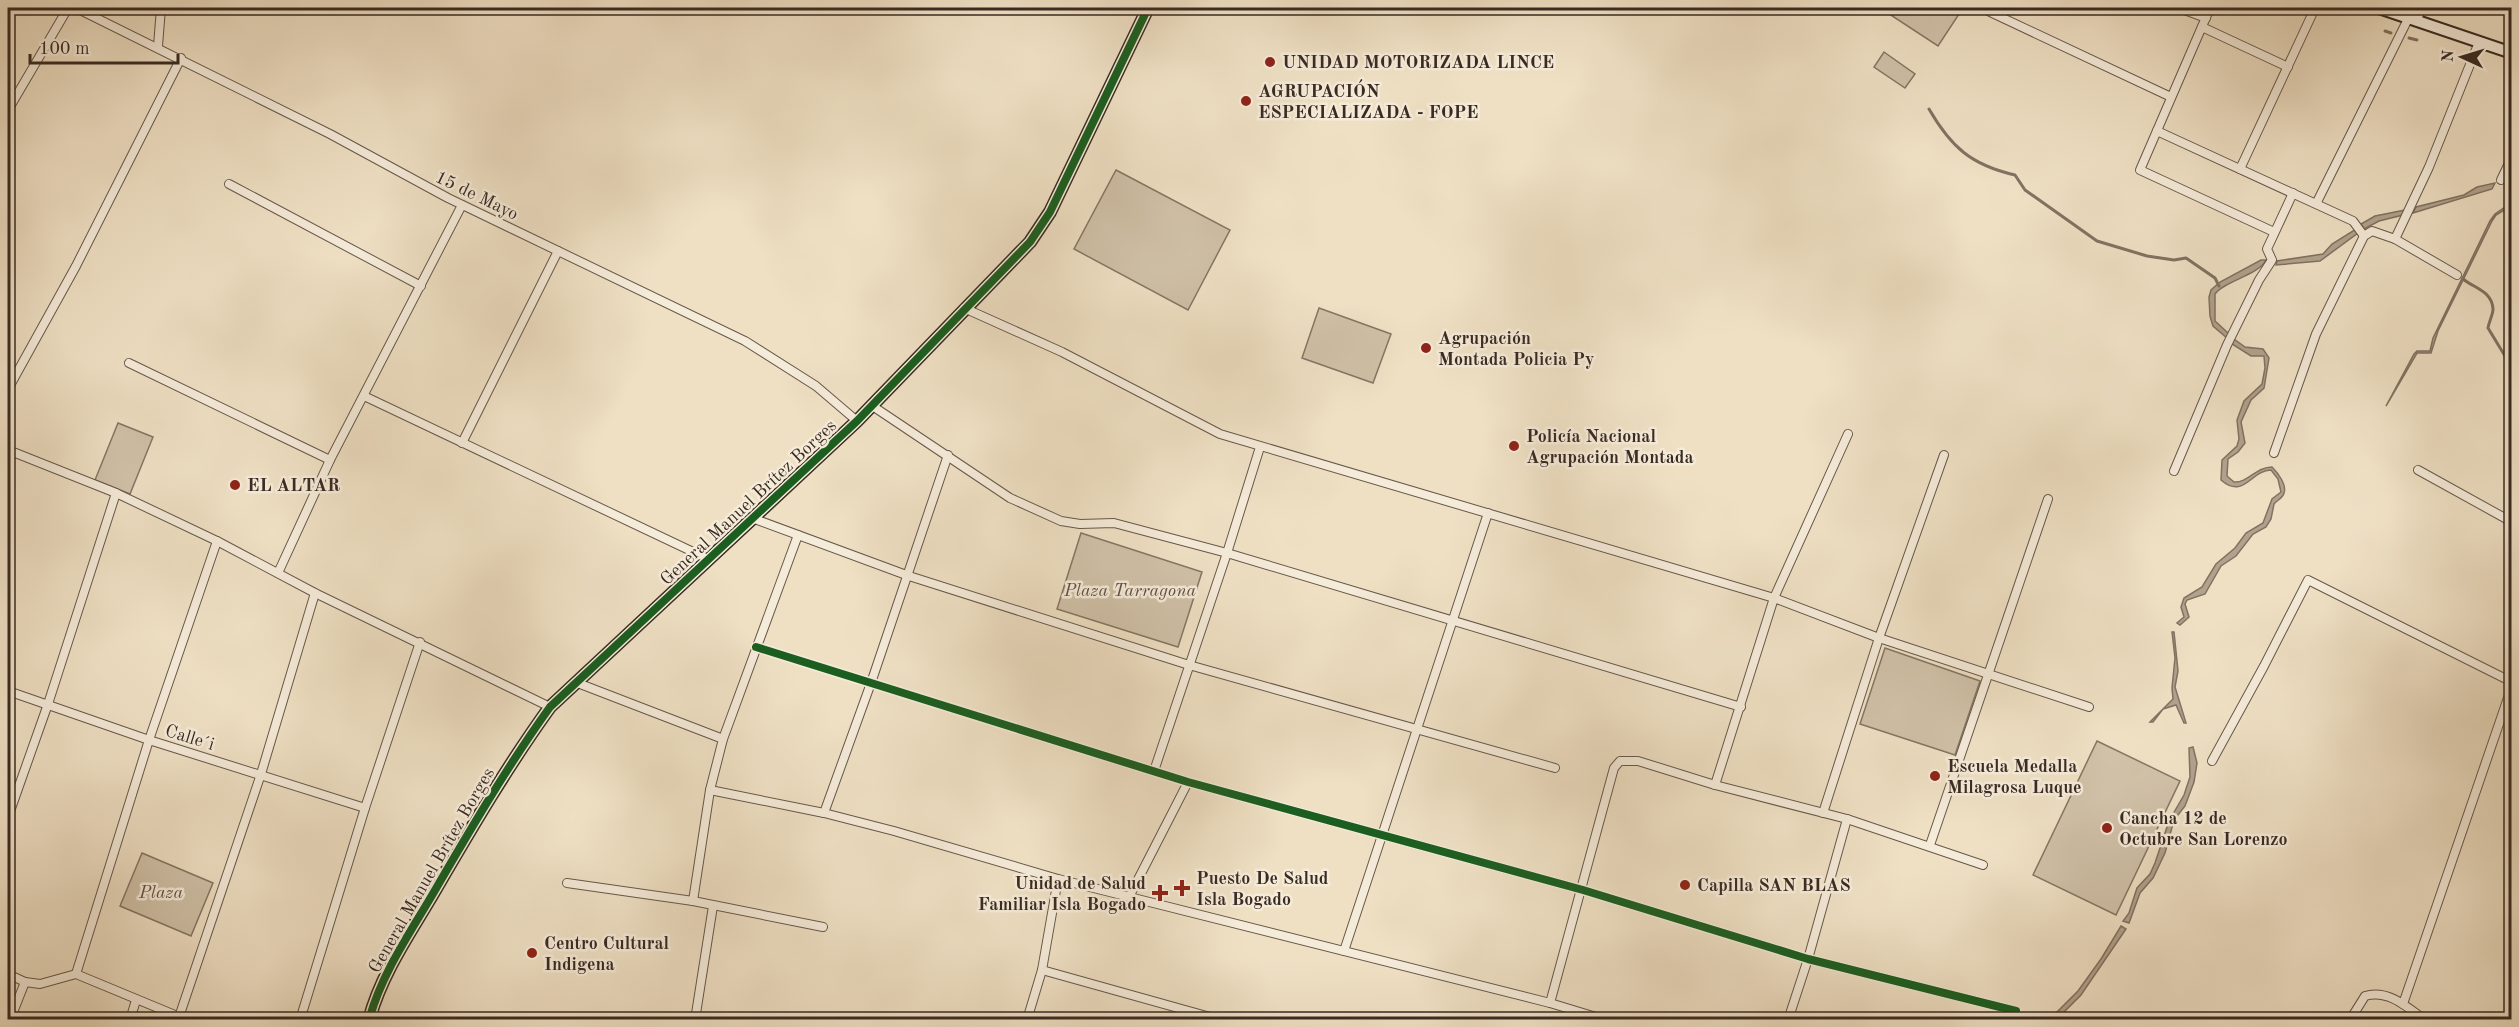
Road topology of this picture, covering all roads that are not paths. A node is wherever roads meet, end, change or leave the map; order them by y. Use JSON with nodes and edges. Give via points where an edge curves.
{"nodes":[{"id":1,"x":68,"y":8,"type":"edge"},
{"id":2,"x":76,"y":8,"type":"edge"},
{"id":3,"x":161,"y":8,"type":"edge"},
{"id":4,"x":1148,"y":8,"type":"edge"},
{"id":5,"x":2179,"y":8,"type":"edge"},
{"id":6,"x":2210,"y":8,"type":"edge"},
{"id":7,"x":2315,"y":8,"type":"edge"},
{"id":8,"x":2379,"y":8,"type":"edge"},
{"id":9,"x":2422,"y":8,"type":"edge"},
{"id":10,"x":1990,"y":12,"type":"dead end"},
{"id":11,"x":2206,"y":18,"type":"junction"},
{"id":12,"x":2412,"y":20,"type":"junction"},
{"id":13,"x":2202,"y":27,"type":"junction"},
{"id":14,"x":2479,"y":42,"type":"junction"},
{"id":15,"x":158,"y":46,"type":"junction"},
{"id":16,"x":2511,"y":53,"type":"edge"},
{"id":17,"x":181,"y":58,"type":"junction"},
{"id":18,"x":2288,"y":67,"type":"junction"},
{"id":19,"x":2171,"y":97,"type":"junction"},
{"id":20,"x":8,"y":110,"type":"edge"},
{"id":21,"x":2157,"y":131,"type":"junction"},
{"id":22,"x":2511,"y":157,"type":"edge"},
{"id":23,"x":2240,"y":169,"type":"junction"},
{"id":24,"x":2501,"y":180,"type":"dead end"},
{"id":25,"x":229,"y":184,"type":"dead end"},
{"id":26,"x":2294,"y":193,"type":"junction"},
{"id":27,"x":2317,"y":202,"type":"junction"},
{"id":28,"x":462,"y":205,"type":"junction"},
{"id":29,"x":2274,"y":232,"type":"junction"},
{"id":30,"x":2364,"y":235,"type":"junction"},
{"id":31,"x":2395,"y":239,"type":"junction"},
{"id":32,"x":558,"y":251,"type":"junction"},
{"id":33,"x":2457,"y":275,"type":"dead end"},
{"id":34,"x":421,"y":286,"type":"junction"},
{"id":35,"x":964,"y":308,"type":"junction"},
{"id":36,"x":129,"y":363,"type":"dead end"},
{"id":37,"x":8,"y":389,"type":"edge"},
{"id":38,"x":364,"y":396,"type":"junction"},
{"id":39,"x":871,"y":405,"type":"junction"},
{"id":40,"x":857,"y":421,"type":"junction"},
{"id":41,"x":1848,"y":434,"type":"dead end"},
{"id":42,"x":462,"y":442,"type":"junction"},
{"id":43,"x":1260,"y":447,"type":"junction"},
{"id":44,"x":8,"y":452,"type":"edge"},
{"id":45,"x":2274,"y":453,"type":"dead end"},
{"id":46,"x":948,"y":455,"type":"junction"},
{"id":47,"x":1944,"y":455,"type":"dead end"},
{"id":48,"x":330,"y":460,"type":"junction"},
{"id":49,"x":2418,"y":470,"type":"dead end"},
{"id":50,"x":2174,"y":471,"type":"dead end"},
{"id":51,"x":116,"y":493,"type":"junction"},
{"id":52,"x":2048,"y":499,"type":"dead end"},
{"id":53,"x":1488,"y":513,"type":"junction"},
{"id":54,"x":752,"y":518,"type":"junction"},
{"id":55,"x":2511,"y":522,"type":"edge"},
{"id":56,"x":798,"y":535,"type":"junction"},
{"id":57,"x":217,"y":541,"type":"junction"},
{"id":58,"x":1227,"y":553,"type":"junction"},
{"id":59,"x":708,"y":559,"type":"junction"},
{"id":60,"x":278,"y":573,"type":"junction"},
{"id":61,"x":909,"y":576,"type":"junction"},
{"id":62,"x":315,"y":593,"type":"junction"},
{"id":63,"x":1774,"y":598,"type":"junction"},
{"id":64,"x":1453,"y":622,"type":"junction"},
{"id":65,"x":1879,"y":638,"type":"junction"},
{"id":66,"x":420,"y":642,"type":"junction"},
{"id":67,"x":756,"y":647,"type":"junction"},
{"id":68,"x":1189,"y":665,"type":"junction"},
{"id":69,"x":1989,"y":673,"type":"junction"},
{"id":70,"x":575,"y":682,"type":"junction"},
{"id":71,"x":871,"y":683,"type":"junction"},
{"id":72,"x":2511,"y":684,"type":"edge"},
{"id":73,"x":8,"y":691,"type":"edge"},
{"id":74,"x":48,"y":704,"type":"junction"},
{"id":75,"x":550,"y":707,"type":"junction"},
{"id":76,"x":1741,"y":707,"type":"junction"},
{"id":77,"x":2089,"y":707,"type":"dead end"},
{"id":78,"x":1416,"y":730,"type":"junction"},
{"id":79,"x":723,"y":739,"type":"junction"},
{"id":80,"x":149,"y":740,"type":"junction"},
{"id":81,"x":2212,"y":761,"type":"dead end"},
{"id":82,"x":1555,"y":768,"type":"dead end"},
{"id":83,"x":1154,"y":771,"type":"junction"},
{"id":84,"x":261,"y":774,"type":"junction"},
{"id":85,"x":1188,"y":782,"type":"junction"},
{"id":86,"x":1715,"y":785,"type":"junction"},
{"id":87,"x":710,"y":790,"type":"junction"},
{"id":88,"x":365,"y":808,"type":"junction"},
{"id":89,"x":824,"y":813,"type":"junction"},
{"id":90,"x":1823,"y":813,"type":"junction"},
{"id":91,"x":8,"y":817,"type":"edge"},
{"id":92,"x":1847,"y":819,"type":"junction"},
{"id":93,"x":1384,"y":834,"type":"junction"},
{"id":94,"x":1930,"y":845,"type":"junction"},
{"id":95,"x":1983,"y":865,"type":"dead end"},
{"id":96,"x":1058,"y":879,"type":"junction"},
{"id":97,"x":567,"y":883,"type":"dead end"},
{"id":98,"x":1583,"y":890,"type":"junction"},
{"id":99,"x":1130,"y":897,"type":"junction"},
{"id":100,"x":693,"y":901,"type":"junction"},
{"id":101,"x":713,"y":906,"type":"junction"},
{"id":102,"x":823,"y":927,"type":"dead end"},
{"id":103,"x":1344,"y":951,"type":"junction"},
{"id":104,"x":1808,"y":959,"type":"junction"},
{"id":105,"x":1042,"y":970,"type":"junction"},
{"id":106,"x":8,"y":974,"type":"edge"},
{"id":107,"x":76,"y":974,"type":"junction"},
{"id":108,"x":25,"y":982,"type":"junction"},
{"id":109,"x":136,"y":1000,"type":"junction"},
{"id":110,"x":1550,"y":1003,"type":"junction"},
{"id":111,"x":2403,"y":1004,"type":"junction"},
{"id":112,"x":2016,"y":1011,"type":"dead end"},
{"id":113,"x":183,"y":1018,"type":"edge"},
{"id":114,"x":10,"y":1020,"type":"edge"},
{"id":115,"x":129,"y":1020,"type":"edge"},
{"id":116,"x":300,"y":1020,"type":"edge"},
{"id":117,"x":369,"y":1020,"type":"edge"},
{"id":118,"x":695,"y":1020,"type":"edge"},
{"id":119,"x":1027,"y":1020,"type":"edge"},
{"id":120,"x":1221,"y":1020,"type":"edge"},
{"id":121,"x":1606,"y":1020,"type":"edge"},
{"id":122,"x":1788,"y":1020,"type":"edge"},
{"id":123,"x":2349,"y":1020,"type":"edge"},
{"id":124,"x":2426,"y":1020,"type":"edge"}],
"edges":[{"from":1,"to":20,"type":"street"},
{"from":2,"to":15,"type":"street","name":"15 de Mayo"},
{"from":3,"to":15,"type":"street"},
{"from":4,"to":35,"type":"street","name":"General Manuel Brítez Borges","via":[[1050,212],[1030,243]]},
{"from":5,"to":11,"type":"street"},
{"from":6,"to":11,"type":"street"},
{"from":7,"to":18,"type":"street"},
{"from":8,"to":12,"type":"street"},
{"from":9,"to":12,"type":"street"},
{"from":10,"to":19,"type":"street"},
{"from":11,"to":13,"type":"street"},
{"from":12,"to":14,"type":"street"},
{"from":12,"to":27,"type":"street"},
{"from":13,"to":18,"type":"street"},
{"from":13,"to":19,"type":"street"},
{"from":14,"to":16,"type":"street"},
{"from":14,"to":31,"type":"street"},
{"from":15,"to":17,"type":"street","name":"15 de Mayo"},
{"from":17,"to":28,"type":"street","name":"15 de Mayo"},
{"from":17,"to":37,"type":"street","via":[[76,266]]},
{"from":18,"to":23,"type":"street"},
{"from":19,"to":21,"type":"street"},
{"from":21,"to":23,"type":"street"},
{"from":21,"to":29,"type":"street","via":[[2140,170]]},
{"from":22,"to":24,"type":"street"},
{"from":23,"to":26,"type":"street"},
{"from":25,"to":34,"type":"street"},
{"from":26,"to":27,"type":"street"},
{"from":26,"to":29,"type":"street"},
{"from":27,"to":30,"type":"street","via":[[2357,225]]},
{"from":28,"to":32,"type":"street","name":"15 de Mayo"},
{"from":28,"to":34,"type":"street"},
{"from":29,"to":50,"type":"street","via":[[2267,249],[2270,264],[2227,345]]},
{"from":30,"to":31,"type":"street","via":[[2372,231]]},
{"from":30,"to":45,"type":"street","via":[[2316,334]]},
{"from":31,"to":33,"type":"street"},
{"from":32,"to":40,"type":"street","name":"15 de Mayo","via":[[745,341],[816,386]]},
{"from":32,"to":42,"type":"street"},
{"from":34,"to":38,"type":"street"},
{"from":35,"to":39,"type":"street","name":"General Manuel Brítez Borges"},
{"from":35,"to":43,"type":"street","via":[[1062,352],[1220,434]]},
{"from":36,"to":48,"type":"street"},
{"from":38,"to":42,"type":"street"},
{"from":38,"to":48,"type":"street"},
{"from":39,"to":40,"type":"street","name":"General Manuel Brítez Borges"},
{"from":39,"to":46,"type":"street"},
{"from":40,"to":54,"type":"street","name":"General Manuel Brítez Borges"},
{"from":41,"to":63,"type":"street"},
{"from":42,"to":59,"type":"street"},
{"from":43,"to":53,"type":"street"},
{"from":43,"to":58,"type":"street"},
{"from":44,"to":51,"type":"street"},
{"from":46,"to":58,"type":"street","via":[[1010,498],[1060,521],[1114,523]]},
{"from":46,"to":61,"type":"street"},
{"from":47,"to":65,"type":"street"},
{"from":48,"to":60,"type":"street"},
{"from":49,"to":55,"type":"street"},
{"from":51,"to":57,"type":"street"},
{"from":51,"to":74,"type":"street"},
{"from":52,"to":69,"type":"street"},
{"from":53,"to":63,"type":"street"},
{"from":53,"to":64,"type":"street"},
{"from":54,"to":56,"type":"street"},
{"from":54,"to":59,"type":"street","name":"General Manuel Brítez Borges"},
{"from":56,"to":61,"type":"street"},
{"from":56,"to":67,"type":"street"},
{"from":57,"to":60,"type":"street"},
{"from":57,"to":80,"type":"street"},
{"from":58,"to":64,"type":"street"},
{"from":58,"to":68,"type":"street"},
{"from":59,"to":70,"type":"street","name":"General Manuel Brítez Borges"},
{"from":60,"to":62,"type":"street"},
{"from":61,"to":68,"type":"street"},
{"from":61,"to":71,"type":"street"},
{"from":62,"to":66,"type":"street"},
{"from":62,"to":84,"type":"street"},
{"from":63,"to":65,"type":"street"},
{"from":63,"to":76,"type":"street"},
{"from":64,"to":76,"type":"street"},
{"from":64,"to":78,"type":"street"},
{"from":65,"to":69,"type":"street"},
{"from":65,"to":90,"type":"street"},
{"from":66,"to":75,"type":"street"},
{"from":66,"to":88,"type":"street"},
{"from":67,"to":71,"type":"street"},
{"from":67,"to":79,"type":"street"},
{"from":68,"to":78,"type":"street"},
{"from":68,"to":83,"type":"street"},
{"from":69,"to":77,"type":"street"},
{"from":69,"to":94,"type":"street"},
{"from":70,"to":75,"type":"street","name":"General Manuel Brítez Borges"},
{"from":70,"to":79,"type":"street"},
{"from":71,"to":83,"type":"street"},
{"from":71,"to":89,"type":"street"},
{"from":72,"to":81,"type":"street","via":[[2308,580]]},
{"from":72,"to":111,"type":"street"},
{"from":73,"to":74,"type":"street","name":"Calle´i"},
{"from":74,"to":80,"type":"street","name":"Calle´i"},
{"from":74,"to":91,"type":"street"},
{"from":75,"to":117,"type":"street","name":"General Manuel Brítez Borges","via":[[482,809],[386,976]]},
{"from":76,"to":86,"type":"street"},
{"from":78,"to":82,"type":"street"},
{"from":78,"to":93,"type":"street"},
{"from":79,"to":87,"type":"street"},
{"from":80,"to":84,"type":"street","name":"Calle´i"},
{"from":80,"to":107,"type":"street"},
{"from":83,"to":85,"type":"street"},
{"from":84,"to":88,"type":"street","name":"Calle´i"},
{"from":84,"to":113,"type":"street"},
{"from":85,"to":93,"type":"street"},
{"from":85,"to":99,"type":"street"},
{"from":86,"to":90,"type":"street"},
{"from":86,"to":98,"type":"street","via":[[1638,761],[1620,761],[1614,768]]},
{"from":87,"to":89,"type":"street"},
{"from":87,"to":100,"type":"street"},
{"from":88,"to":116,"type":"street"},
{"from":89,"to":96,"type":"street"},
{"from":90,"to":92,"type":"street"},
{"from":92,"to":94,"type":"street"},
{"from":92,"to":104,"type":"street"},
{"from":93,"to":98,"type":"street"},
{"from":93,"to":103,"type":"street"},
{"from":94,"to":95,"type":"street"},
{"from":96,"to":99,"type":"street"},
{"from":96,"to":105,"type":"street"},
{"from":97,"to":100,"type":"street"},
{"from":98,"to":104,"type":"street"},
{"from":98,"to":110,"type":"street"},
{"from":99,"to":103,"type":"street"},
{"from":100,"to":101,"type":"street"},
{"from":101,"to":102,"type":"street"},
{"from":101,"to":118,"type":"street"},
{"from":103,"to":110,"type":"street"},
{"from":104,"to":112,"type":"street"},
{"from":104,"to":122,"type":"street"},
{"from":105,"to":119,"type":"street"},
{"from":105,"to":120,"type":"street"},
{"from":106,"to":108,"type":"street"},
{"from":107,"to":108,"type":"street","via":[[40,984]]},
{"from":107,"to":109,"type":"street"},
{"from":108,"to":114,"type":"street"},
{"from":109,"to":113,"type":"street"},
{"from":109,"to":115,"type":"street"},
{"from":110,"to":121,"type":"street"},
{"from":111,"to":123,"type":"street","via":[[2374,993],[2365,996]]},
{"from":111,"to":124,"type":"street"}]}
